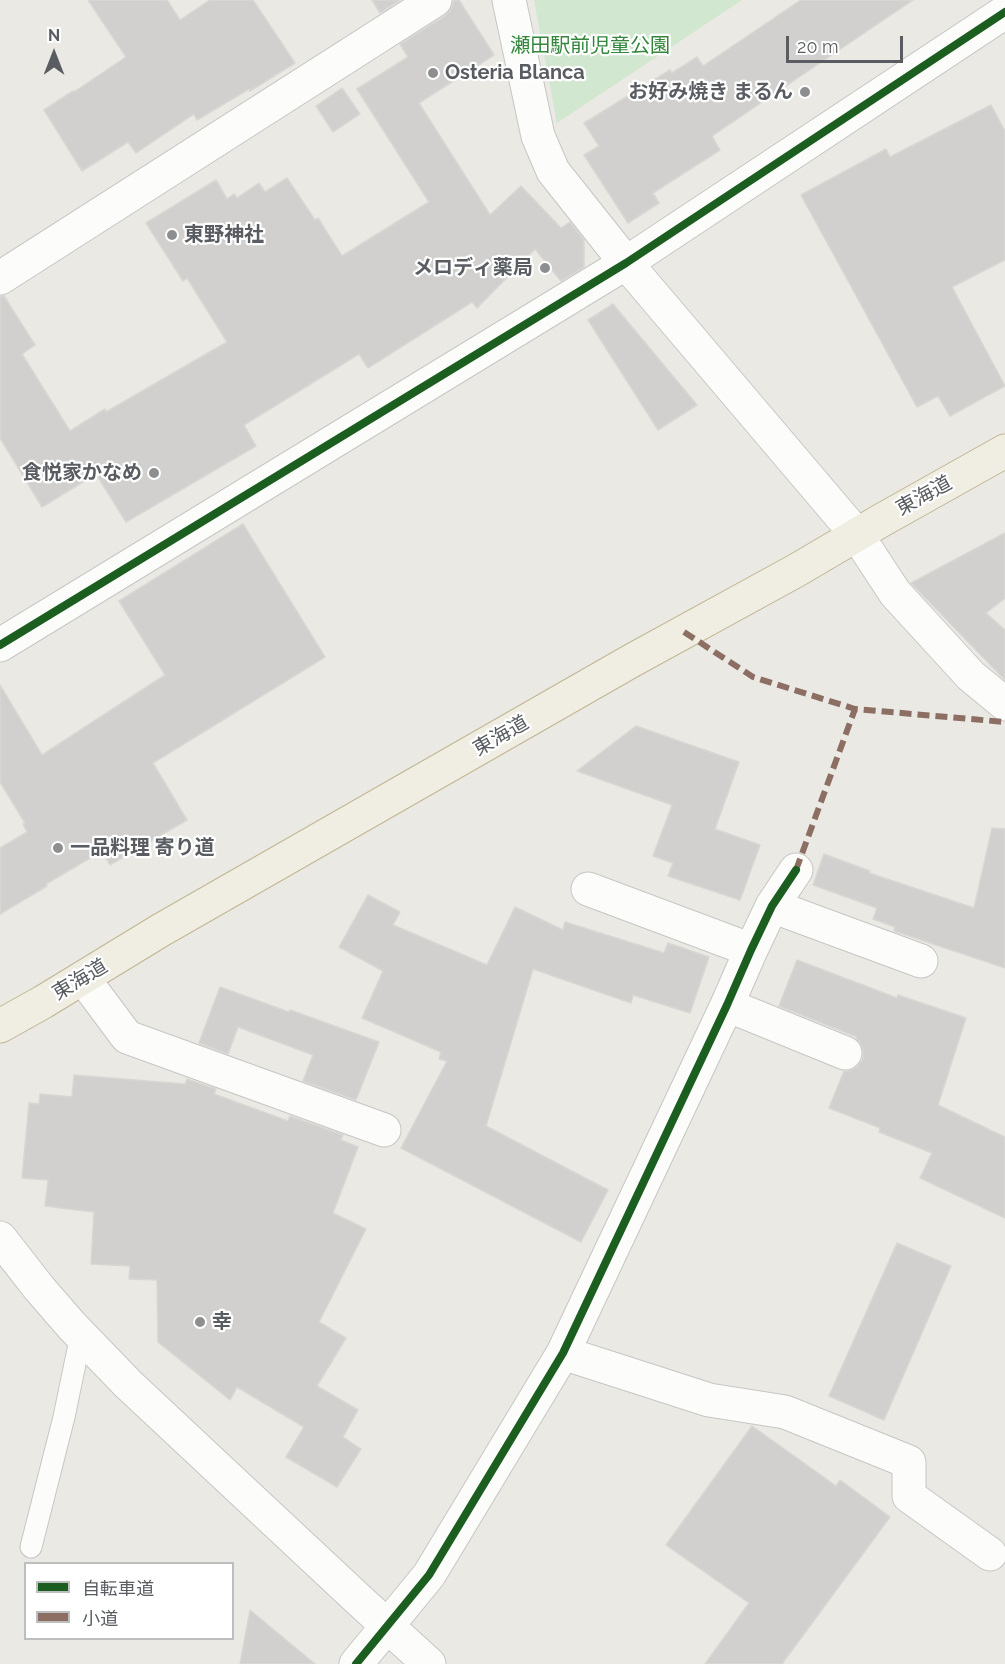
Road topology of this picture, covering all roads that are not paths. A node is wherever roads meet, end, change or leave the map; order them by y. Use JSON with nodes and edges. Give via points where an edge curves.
{"nodes":[{"id":1,"x":435,"y":0,"type":"edge"},
{"id":2,"x":509,"y":0,"type":"edge"},
{"id":3,"x":1005,"y":12,"type":"edge"},
{"id":4,"x":627,"y":263,"type":"junction"},
{"id":5,"x":0,"y":278,"type":"edge"},
{"id":6,"x":1005,"y":451,"type":"edge"},
{"id":7,"x":857,"y":535,"type":"junction"},
{"id":8,"x":0,"y":645,"type":"edge"},
{"id":9,"x":1005,"y":704,"type":"edge"},
{"id":10,"x":796,"y":870,"type":"dead end"},
{"id":11,"x":588,"y":889,"type":"dead end"},
{"id":12,"x":772,"y":906,"type":"junction"},
{"id":13,"x":751,"y":950,"type":"junction"},
{"id":14,"x":921,"y":961,"type":"dead end"},
{"id":15,"x":83,"y":978,"type":"junction"},
{"id":16,"x":727,"y":1005,"type":"junction"},
{"id":17,"x":0,"y":1026,"type":"edge"},
{"id":18,"x":845,"y":1053,"type":"dead end"},
{"id":19,"x":384,"y":1130,"type":"dead end"},
{"id":20,"x":0,"y":1239,"type":"edge"},
{"id":21,"x":81,"y":1335,"type":"junction"},
{"id":22,"x":563,"y":1353,"type":"junction"},
{"id":23,"x":31,"y":1547,"type":"dead end"},
{"id":24,"x":990,"y":1554,"type":"dead end"},
{"id":25,"x":387,"y":1626,"type":"junction"},
{"id":26,"x":356,"y":1664,"type":"edge"},
{"id":27,"x":429,"y":1664,"type":"edge"}],
"edges":[{"from":1,"to":5,"type":"street"},
{"from":2,"to":4,"type":"street","via":[[538,136],[553,171]]},
{"from":3,"to":4,"type":"street"},
{"from":4,"to":7,"type":"street"},
{"from":4,"to":8,"type":"street"},
{"from":6,"to":7,"type":"highway","name":"東海道"},
{"from":7,"to":9,"type":"street","via":[[895,593],[970,676]]},
{"from":7,"to":15,"type":"highway","name":"東海道"},
{"from":10,"to":12,"type":"street"},
{"from":11,"to":13,"type":"street"},
{"from":12,"to":13,"type":"street"},
{"from":12,"to":14,"type":"street"},
{"from":13,"to":16,"type":"street"},
{"from":15,"to":17,"type":"highway","name":"東海道"},
{"from":15,"to":19,"type":"street","via":[[127,1037]]},
{"from":16,"to":18,"type":"street"},
{"from":16,"to":22,"type":"street"},
{"from":20,"to":21,"type":"street"},
{"from":21,"to":23,"type":"lane"},
{"from":21,"to":25,"type":"street","via":[[128,1384]]},
{"from":22,"to":24,"type":"street","via":[[709,1400],[785,1412],[909,1462],[909,1496]]},
{"from":22,"to":25,"type":"street","via":[[429,1575]]},
{"from":25,"to":26,"type":"street"},
{"from":25,"to":27,"type":"street"}]}
